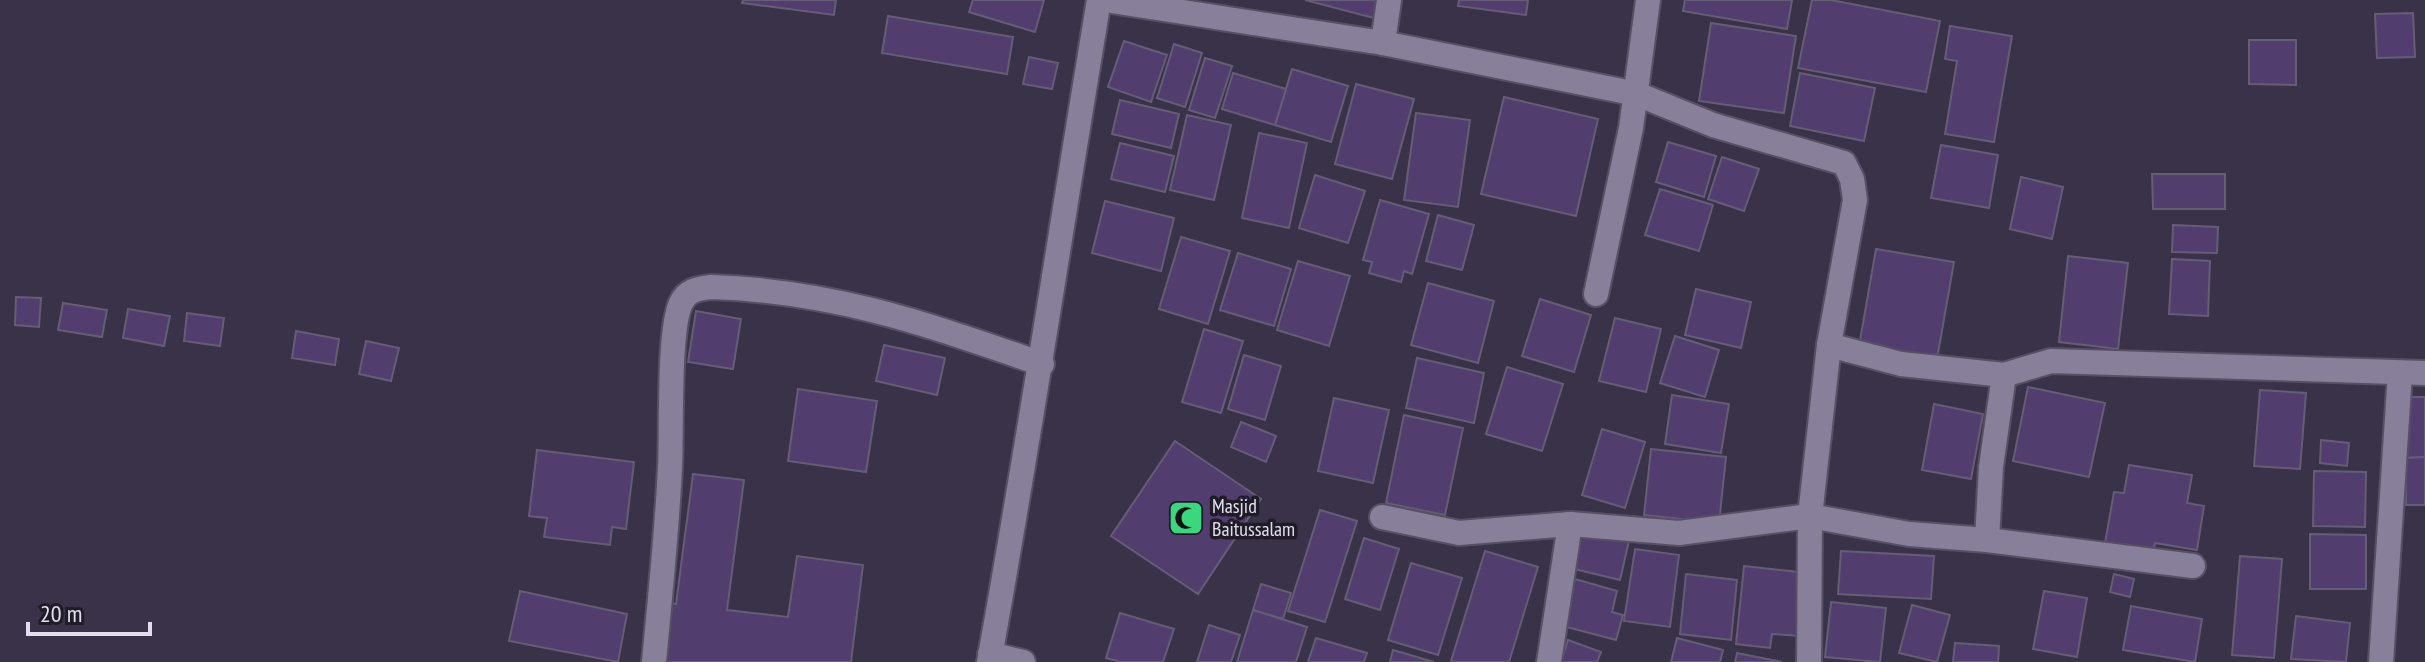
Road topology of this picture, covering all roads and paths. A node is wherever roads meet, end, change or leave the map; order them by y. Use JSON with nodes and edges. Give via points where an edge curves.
{"nodes":[{"id":1,"x":1099,"y":0,"type":"edge"},
{"id":2,"x":1105,"y":0,"type":"edge"},
{"id":3,"x":1389,"y":0,"type":"edge"},
{"id":4,"x":1648,"y":0,"type":"edge"},
{"id":5,"x":1383,"y":43,"type":"junction"},
{"id":6,"x":1637,"y":94,"type":"junction"},
{"id":7,"x":1596,"y":294,"type":"dead end"},
{"id":8,"x":1829,"y":345,"type":"junction"},
{"id":9,"x":1042,"y":364,"type":"junction"},
{"id":10,"x":2400,"y":373,"type":"junction"},
{"id":11,"x":2425,"y":373,"type":"edge"},
{"id":12,"x":2004,"y":375,"type":"junction"},
{"id":13,"x":1810,"y":516,"type":"junction"},
{"id":14,"x":1382,"y":517,"type":"dead end"},
{"id":15,"x":1570,"y":524,"type":"junction"},
{"id":16,"x":1987,"y":540,"type":"junction"},
{"id":17,"x":2193,"y":566,"type":"dead end"},
{"id":18,"x":990,"y":658,"type":"edge"},
{"id":19,"x":654,"y":662,"type":"edge"},
{"id":20,"x":1023,"y":662,"type":"edge"},
{"id":21,"x":1549,"y":662,"type":"edge"},
{"id":22,"x":1809,"y":662,"type":"edge"},
{"id":23,"x":2381,"y":662,"type":"edge"}],
"edges":[{"from":1,"to":9,"type":"street"},
{"from":2,"to":5,"type":"street"},
{"from":3,"to":5,"type":"street"},
{"from":4,"to":6,"type":"street"},
{"from":5,"to":6,"type":"street"},
{"from":6,"to":7,"type":"street"},
{"from":6,"to":8,"type":"street","via":[[1713,125],[1829,157],[1849,169],[1855,200]]},
{"from":8,"to":12,"type":"street","via":[[1901,364]]},
{"from":8,"to":13,"type":"street"},
{"from":9,"to":18,"type":"street"},
{"from":9,"to":19,"type":"street","via":[[896,313],[816,296],[711,287],[686,295],[677,314]]},
{"from":10,"to":11,"type":"street"},
{"from":10,"to":12,"type":"street","via":[[2051,361]]},
{"from":10,"to":23,"type":"street"},
{"from":12,"to":16,"type":"street"},
{"from":13,"to":15,"type":"street","via":[[1679,533]]},
{"from":13,"to":16,"type":"street","via":[[1909,534]]},
{"from":13,"to":22,"type":"street"},
{"from":14,"to":15,"type":"street","via":[[1459,533]]},
{"from":15,"to":21,"type":"street"},
{"from":16,"to":17,"type":"street"},
{"from":18,"to":20,"type":"street"}]}
